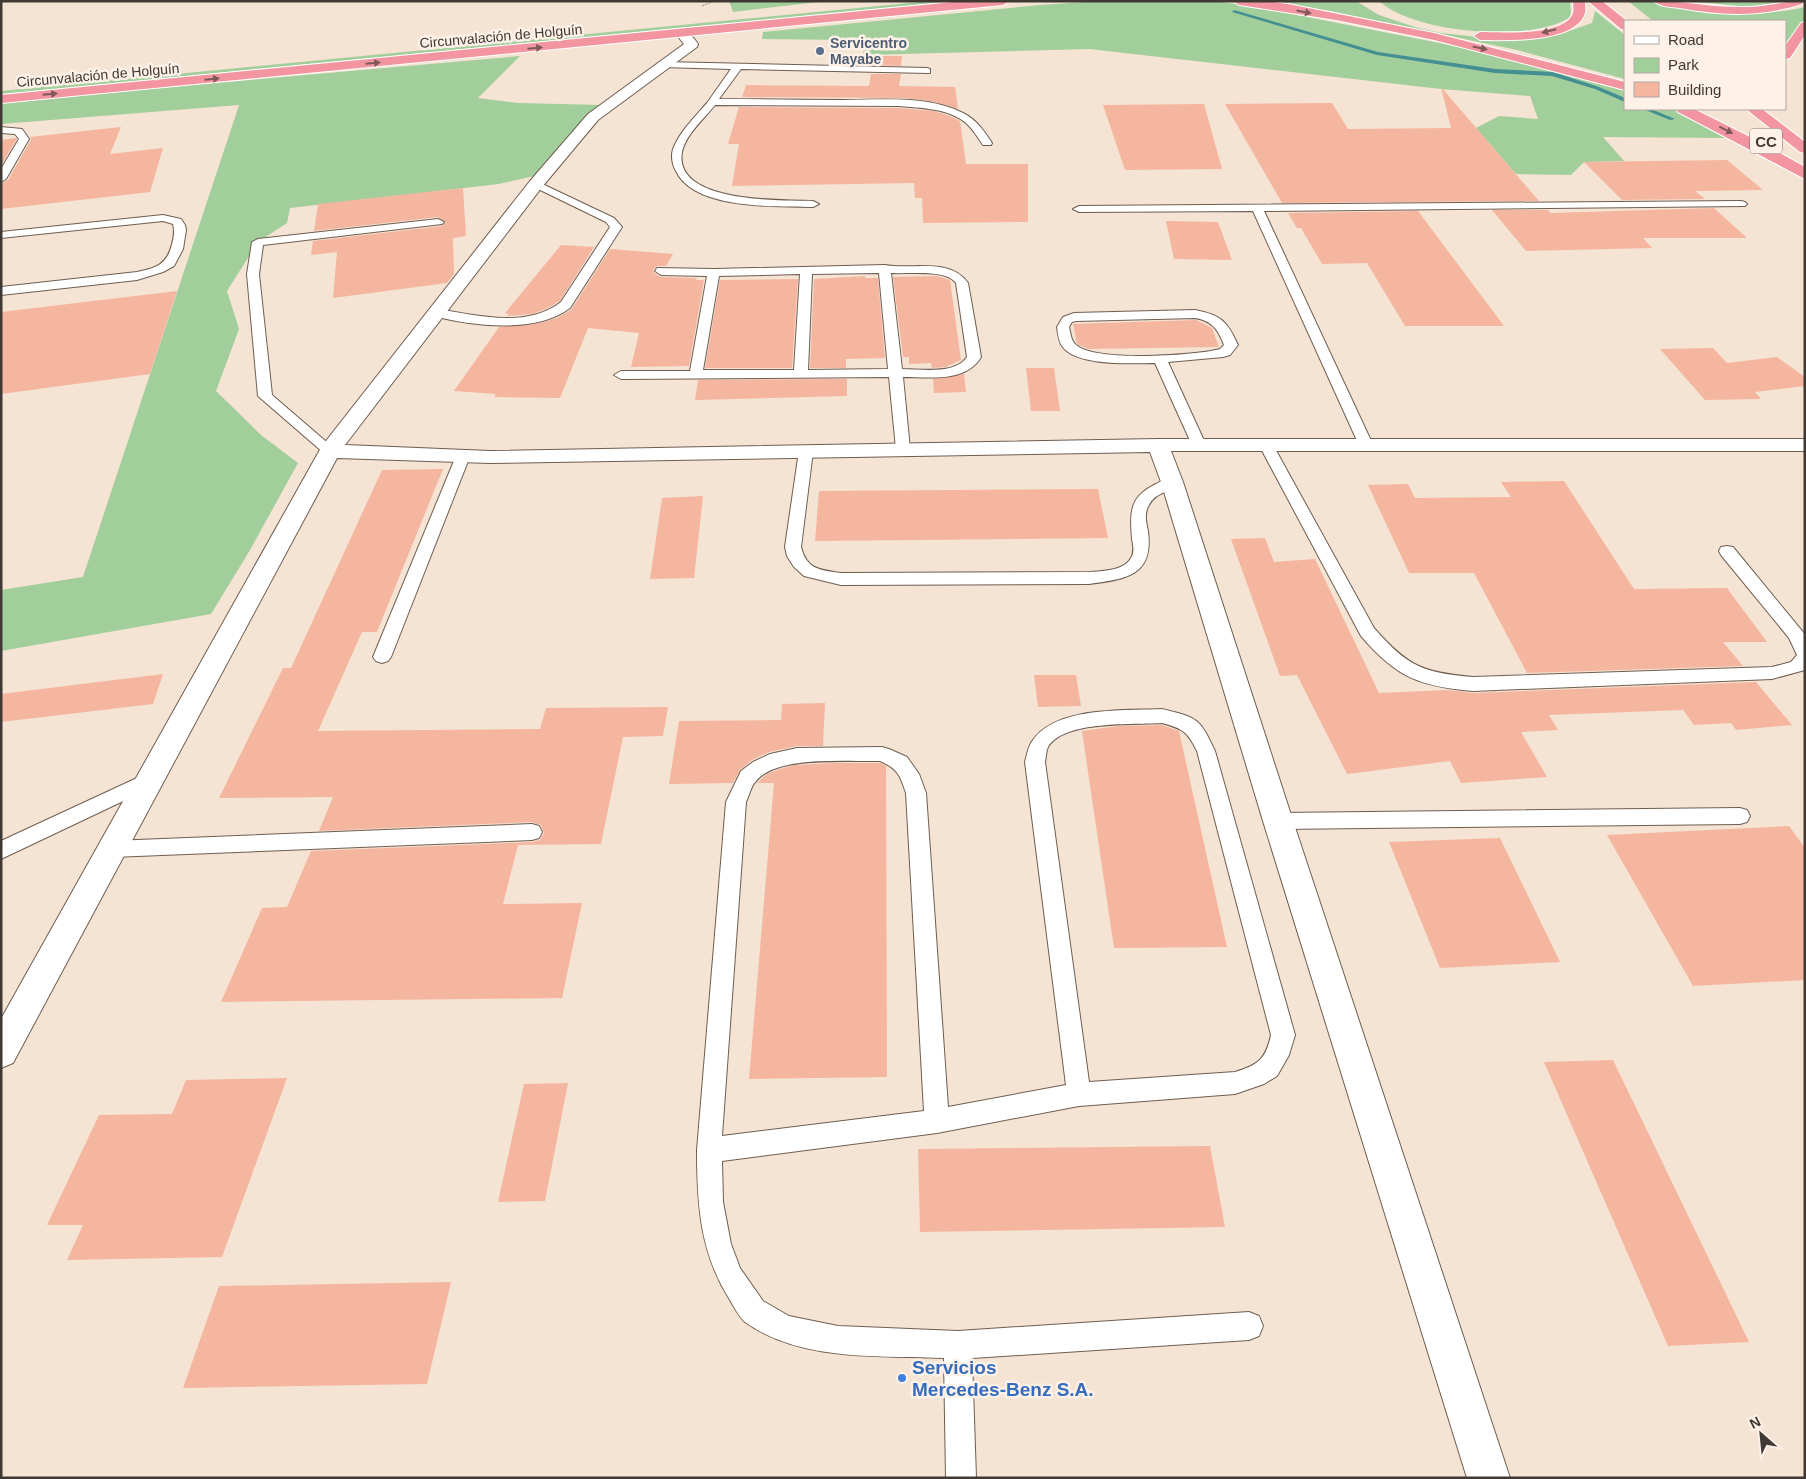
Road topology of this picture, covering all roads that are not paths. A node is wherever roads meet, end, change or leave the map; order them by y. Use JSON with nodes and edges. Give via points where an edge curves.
{"nodes":[{"id":1,"x":880,"y":1,"type":"edge"},
{"id":2,"x":1003,"y":1,"type":"edge"},
{"id":3,"x":1239,"y":1,"type":"edge"},
{"id":4,"x":1578,"y":1,"type":"edge"},
{"id":5,"x":1594,"y":1,"type":"edge"},
{"id":6,"x":1660,"y":1,"type":"edge"},
{"id":7,"x":1798,"y":1,"type":"edge"},
{"id":8,"x":1370,"y":10,"type":"dead end"},
{"id":9,"x":1624,"y":25,"type":"edge"},
{"id":10,"x":1805,"y":26,"type":"edge"},
{"id":11,"x":682,"y":34,"type":"junction"},
{"id":12,"x":368,"y":50,"type":"dead end"},
{"id":13,"x":1786,"y":54,"type":"edge"},
{"id":14,"x":664,"y":65,"type":"junction"},
{"id":15,"x":738,"y":67,"type":"junction"},
{"id":16,"x":927,"y":71,"type":"dead end"},
{"id":17,"x":1624,"y":86,"type":"edge"},
{"id":18,"x":1,"y":99,"type":"edge"},
{"id":19,"x":712,"y":102,"type":"junction"},
{"id":20,"x":1685,"y":110,"type":"edge"},
{"id":21,"x":1754,"y":110,"type":"edge"},
{"id":22,"x":1785,"y":116,"type":"dead end"},
{"id":23,"x":1748,"y":126,"type":"dead end"},
{"id":24,"x":1,"y":130,"type":"edge"},
{"id":25,"x":988,"y":142,"type":"dead end"},
{"id":26,"x":1805,"y":148,"type":"edge"},
{"id":27,"x":1805,"y":173,"type":"edge"},
{"id":28,"x":1,"y":179,"type":"edge"},
{"id":29,"x":536,"y":184,"type":"junction"},
{"id":30,"x":814,"y":204,"type":"dead end"},
{"id":31,"x":1741,"y":204,"type":"dead end"},
{"id":32,"x":1257,"y":207,"type":"junction"},
{"id":33,"x":1079,"y":209,"type":"dead end"},
{"id":34,"x":438,"y":222,"type":"dead end"},
{"id":35,"x":1,"y":235,"type":"edge"},
{"id":36,"x":885,"y":269,"type":"junction"},
{"id":37,"x":661,"y":271,"type":"dead end"},
{"id":38,"x":806,"y":271,"type":"junction"},
{"id":39,"x":714,"y":273,"type":"junction"},
{"id":40,"x":1,"y":291,"type":"edge"},
{"id":41,"x":437,"y":313,"type":"junction"},
{"id":42,"x":1160,"y":360,"type":"junction"},
{"id":43,"x":896,"y":373,"type":"junction"},
{"id":44,"x":696,"y":374,"type":"junction"},
{"id":45,"x":801,"y":374,"type":"junction"},
{"id":46,"x":621,"y":375,"type":"dead end"},
{"id":47,"x":1158,"y":445,"type":"junction"},
{"id":48,"x":1199,"y":445,"type":"junction"},
{"id":49,"x":1266,"y":445,"type":"junction"},
{"id":50,"x":1366,"y":445,"type":"junction"},
{"id":51,"x":1805,"y":445,"type":"edge"},
{"id":52,"x":903,"y":449,"type":"junction"},
{"id":53,"x":330,"y":451,"type":"junction"},
{"id":54,"x":806,"y":451,"type":"junction"},
{"id":55,"x":463,"y":456,"type":"junction"},
{"id":56,"x":1172,"y":482,"type":"junction"},
{"id":57,"x":1726,"y":552,"type":"dead end"},
{"id":58,"x":1805,"y":653,"type":"edge"},
{"id":59,"x":382,"y":657,"type":"dead end"},
{"id":60,"x":1805,"y":657,"type":"edge"},
{"id":61,"x":150,"y":780,"type":"junction"},
{"id":62,"x":1740,"y":816,"type":"dead end"},
{"id":63,"x":1278,"y":821,"type":"junction"},
{"id":64,"x":532,"y":832,"type":"dead end"},
{"id":65,"x":112,"y":850,"type":"junction"},
{"id":66,"x":1,"y":851,"type":"edge"},
{"id":67,"x":1,"y":1052,"type":"edge"},
{"id":68,"x":1079,"y":1094,"type":"junction"},
{"id":69,"x":937,"y":1121,"type":"junction"},
{"id":70,"x":709,"y":1150,"type":"junction"},
{"id":71,"x":1249,"y":1326,"type":"dead end"},
{"id":72,"x":958,"y":1345,"type":"junction"},
{"id":73,"x":961,"y":1478,"type":"edge"},
{"id":74,"x":1489,"y":1478,"type":"edge"}],
"edges":[{"from":1,"to":12,"type":"highway","name":"Circunvalación de Holguín"},
{"from":2,"to":11,"type":"highway","name":"Circunvalación de Holguín"},
{"from":3,"to":17,"type":"highway","one_way":true,"via":[[1408,32],[1534,60]]},
{"from":4,"to":8,"type":"highway","one_way":true,"via":[[1579,13],[1570,24],[1547,32],[1513,36],[1435,31],[1402,23]]},
{"from":5,"to":9,"type":"highway"},
{"from":6,"to":7,"type":"highway","via":[[1714,9],[1754,10]]},
{"from":10,"to":13,"type":"highway"},
{"from":11,"to":14,"type":"street","via":[[692,44]]},
{"from":18,"to":11,"type":"highway","name":"Circunvalación de Holguín","one_way":true},
{"from":14,"to":15,"type":"lane"},
{"from":14,"to":29,"type":"street","via":[[593,117]]},
{"from":15,"to":16,"type":"lane"},
{"from":15,"to":19,"type":"lane"},
{"from":19,"to":25,"type":"lane","via":[[898,103],[924,106],[968,119]]},
{"from":19,"to":30,"type":"lane","via":[[687,131],[676,153],[679,170],[689,182],[710,195],[737,200]]},
{"from":20,"to":27,"type":"highway","one_way":true},
{"from":21,"to":26,"type":"highway","number":"CC"},
{"from":22,"to":26,"type":"highway"},
{"from":23,"to":27,"type":"highway","number":"CC"},
{"from":24,"to":28,"type":"lane","via":[[18,131],[24,139]]},
{"from":29,"to":41,"type":"street"},
{"from":29,"to":41,"type":"lane","via":[[610,220],[616,227],[566,305],[548,318],[532,322]]},
{"from":31,"to":32,"type":"lane"},
{"from":32,"to":33,"type":"lane"},
{"from":32,"to":50,"type":"lane"},
{"from":34,"to":53,"type":"lane","via":[[258,242],[253,274],[265,396]]},
{"from":35,"to":40,"type":"lane","via":[[163,218],[173,219],[181,228],[175,259],[156,271],[137,276]]},
{"from":36,"to":38,"type":"lane"},
{"from":36,"to":43,"type":"lane"},
{"from":36,"to":43,"type":"lane","via":[[938,270],[958,276],[962,283],[974,357],[972,362],[953,371]]},
{"from":37,"to":39,"type":"lane"},
{"from":38,"to":39,"type":"lane"},
{"from":38,"to":45,"type":"lane"},
{"from":39,"to":44,"type":"lane"},
{"from":41,"to":53,"type":"street"},
{"from":42,"to":42,"type":"lane","via":[[1218,354],[1231,345],[1219,322],[1194,314],[1074,317],[1063,327],[1067,344],[1078,352],[1095,357]]},
{"from":42,"to":48,"type":"lane"},
{"from":43,"to":45,"type":"lane"},
{"from":43,"to":52,"type":"lane"},
{"from":44,"to":45,"type":"lane"},
{"from":44,"to":46,"type":"lane"},
{"from":47,"to":48,"type":"street"},
{"from":47,"to":52,"type":"street"},
{"from":47,"to":56,"type":"street"},
{"from":48,"to":49,"type":"street"},
{"from":49,"to":50,"type":"street"},
{"from":49,"to":60,"type":"lane","via":[[1367,632],[1383,652],[1407,671],[1437,682],[1473,684],[1772,673],[1797,667]]},
{"from":50,"to":51,"type":"street"},
{"from":52,"to":54,"type":"street"},
{"from":53,"to":55,"type":"street"},
{"from":53,"to":61,"type":"street"},
{"from":54,"to":55,"type":"street"},
{"from":54,"to":56,"type":"lane","via":[[793,547],[795,560],[818,576],[841,579],[1089,578],[1125,571],[1141,555],[1140,506],[1146,497]]},
{"from":55,"to":59,"type":"lane"},
{"from":56,"to":63,"type":"street"},
{"from":57,"to":58,"type":"lane","via":[[1796,635]]},
{"from":61,"to":65,"type":"street"},
{"from":61,"to":66,"type":"lane"},
{"from":62,"to":63,"type":"lane"},
{"from":63,"to":74,"type":"street"},
{"from":64,"to":65,"type":"lane"},
{"from":65,"to":67,"type":"street"},
{"from":68,"to":68,"type":"lane","via":[[1035,762],[1039,745],[1062,726],[1080,721],[1162,716],[1185,722],[1196,730],[1206,751],[1283,1035],[1279,1055],[1272,1066],[1255,1077],[1235,1082]]},
{"from":68,"to":69,"type":"lane"},
{"from":69,"to":70,"type":"lane"},
{"from":69,"to":70,"type":"lane","via":[[916,793],[909,774],[900,762],[882,754],[797,755],[760,766],[748,776],[736,802]]},
{"from":70,"to":72,"type":"lane","via":[[710,1202],[718,1244],[730,1276],[752,1311],[785,1329],[838,1340]]},
{"from":71,"to":72,"type":"lane"},
{"from":72,"to":73,"type":"lane"}]}
